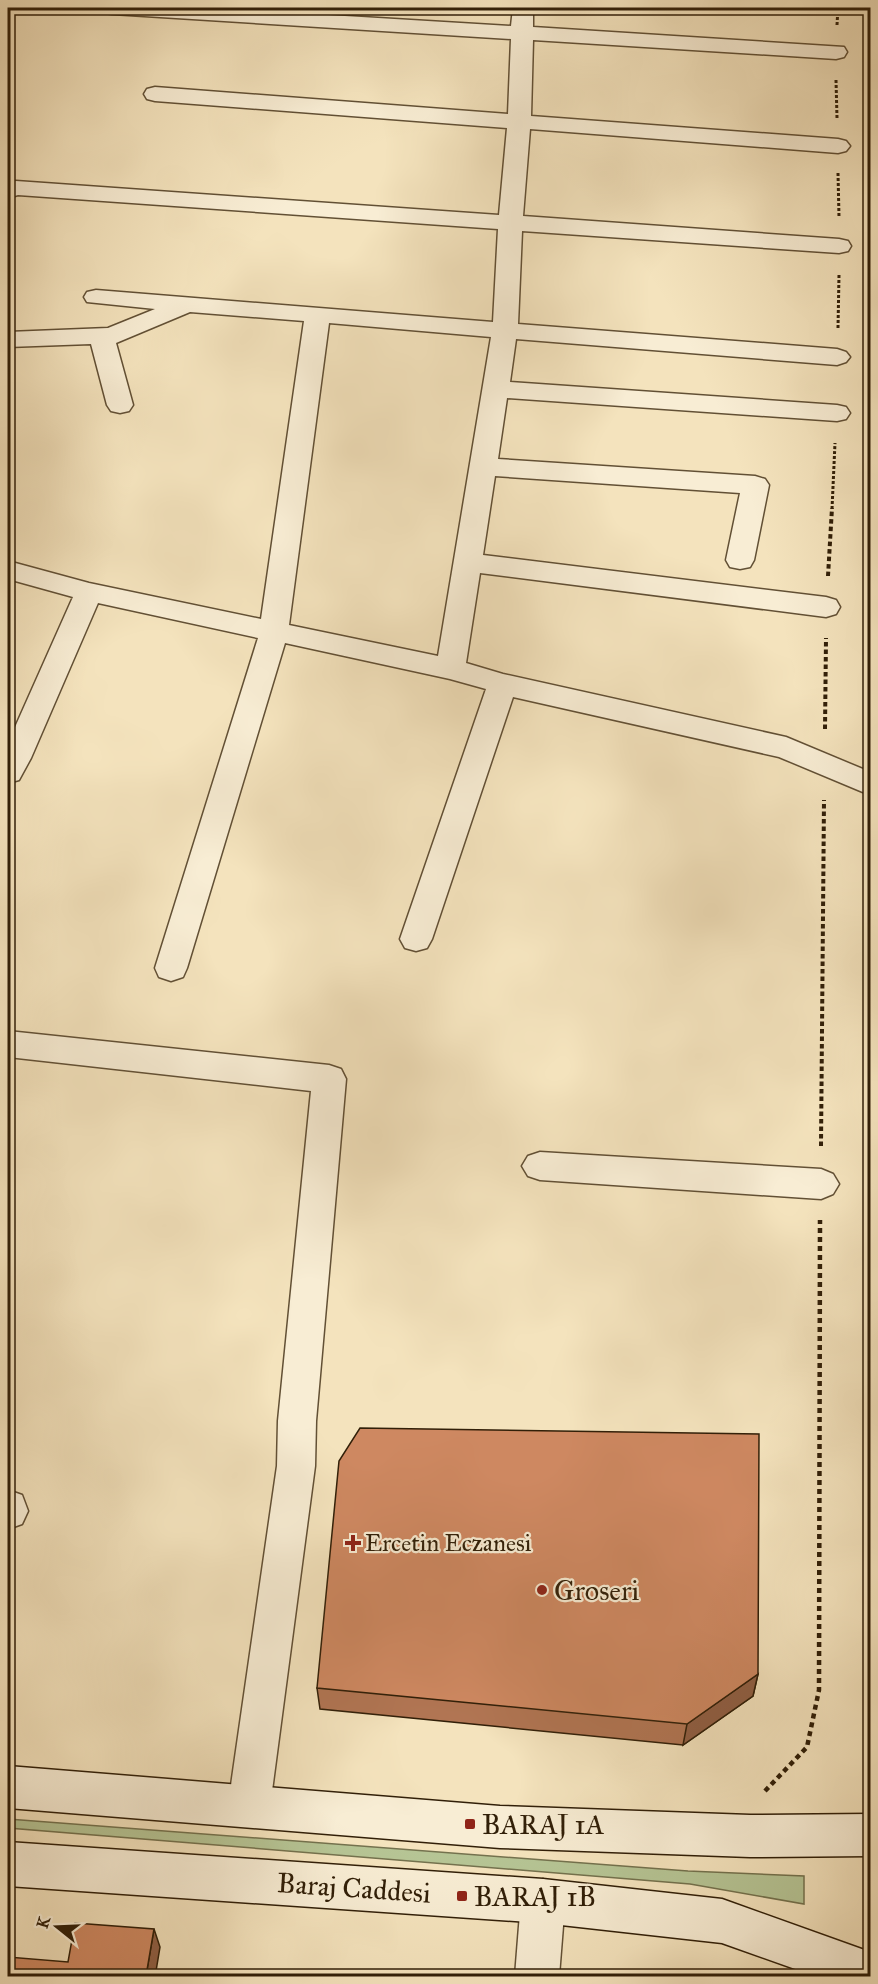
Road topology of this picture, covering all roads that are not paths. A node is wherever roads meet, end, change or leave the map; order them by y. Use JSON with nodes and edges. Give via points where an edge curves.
{"nodes":[{"id":1,"x":112,"y":8,"type":"edge"},
{"id":2,"x":523,"y":20,"type":"edge"},
{"id":3,"x":836,"y":52,"type":"road end"},
{"id":4,"x":155,"y":94,"type":"dead end"},
{"id":5,"x":519,"y":122,"type":"junction"},
{"id":6,"x":838,"y":146,"type":"road end"},
{"id":7,"x":10,"y":182,"type":"edge"},
{"id":8,"x":510,"y":223,"type":"junction"},
{"id":9,"x":839,"y":246,"type":"road end"},
{"id":10,"x":96,"y":297,"type":"dead end"},
{"id":11,"x":186,"y":306,"type":"junction"},
{"id":12,"x":317,"y":316,"type":"junction"},
{"id":13,"x":505,"y":331,"type":"junction"},
{"id":14,"x":102,"y":337,"type":"junction"},
{"id":15,"x":8,"y":339,"type":"edge"},
{"id":16,"x":837,"y":357,"type":"road end"},
{"id":17,"x":495,"y":389,"type":"junction"},
{"id":18,"x":120,"y":405,"type":"dead end"},
{"id":19,"x":837,"y":413,"type":"road end"},
{"id":20,"x":483,"y":467,"type":"junction"},
{"id":21,"x":740,"y":560,"type":"dead end"},
{"id":22,"x":468,"y":562,"type":"junction"},
{"id":23,"x":8,"y":570,"type":"edge"},
{"id":24,"x":89,"y":592,"type":"junction"},
{"id":25,"x":826,"y":607,"type":"road end"},
{"id":26,"x":274,"y":631,"type":"junction"},
{"id":27,"x":451,"y":669,"type":"junction"},
{"id":28,"x":503,"y":684,"type":"junction"},
{"id":29,"x":8,"y":772,"type":"edge"},
{"id":30,"x":870,"y":784,"type":"edge"},
{"id":31,"x":416,"y":939,"type":"dead end"},
{"id":32,"x":171,"y":968,"type":"dead end"},
{"id":33,"x":8,"y":1044,"type":"edge"},
{"id":34,"x":540,"y":1166,"type":"dead end"},
{"id":35,"x":821,"y":1184,"type":"road end"},
{"id":36,"x":8,"y":1787,"type":"edge"},
{"id":37,"x":249,"y":1806,"type":"junction"},
{"id":38,"x":870,"y":1835,"type":"edge"},
{"id":39,"x":8,"y":1864,"type":"edge"},
{"id":40,"x":543,"y":1901,"type":"junction"},
{"id":41,"x":870,"y":1974,"type":"edge"},
{"id":42,"x":537,"y":1977,"type":"edge"}],
"edges":[{"from":1,"to":2,"type":"street"},
{"from":2,"to":3,"type":"street"},
{"from":2,"to":5,"type":"street"},
{"from":4,"to":5,"type":"street"},
{"from":5,"to":6,"type":"street"},
{"from":5,"to":8,"type":"street"},
{"from":7,"to":8,"type":"street"},
{"from":8,"to":9,"type":"street"},
{"from":8,"to":13,"type":"street"},
{"from":10,"to":11,"type":"street"},
{"from":11,"to":12,"type":"street"},
{"from":11,"to":14,"type":"street"},
{"from":12,"to":13,"type":"street"},
{"from":12,"to":26,"type":"street"},
{"from":13,"to":16,"type":"street"},
{"from":13,"to":17,"type":"street"},
{"from":14,"to":15,"type":"street"},
{"from":14,"to":18,"type":"street"},
{"from":17,"to":19,"type":"street"},
{"from":17,"to":20,"type":"street"},
{"from":20,"to":21,"type":"street","via":[[756,485]]},
{"from":20,"to":22,"type":"street"},
{"from":22,"to":25,"type":"street"},
{"from":22,"to":27,"type":"street"},
{"from":23,"to":24,"type":"street"},
{"from":24,"to":26,"type":"street"},
{"from":24,"to":29,"type":"street"},
{"from":26,"to":27,"type":"street"},
{"from":26,"to":32,"type":"street"},
{"from":27,"to":28,"type":"street"},
{"from":28,"to":30,"type":"street","via":[[786,748]]},
{"from":28,"to":31,"type":"street"},
{"from":33,"to":37,"type":"street","via":[[329,1079],[296,1466]]},
{"from":34,"to":35,"type":"street"},
{"from":36,"to":37,"type":"street"},
{"from":37,"to":38,"type":"street","via":[[500,1827],[769,1836]]},
{"from":39,"to":40,"type":"street","name":"Baraj Caddesi"},
{"from":40,"to":41,"type":"street","name":"Baraj Caddesi","via":[[722,1922]]},
{"from":40,"to":42,"type":"street"}]}
